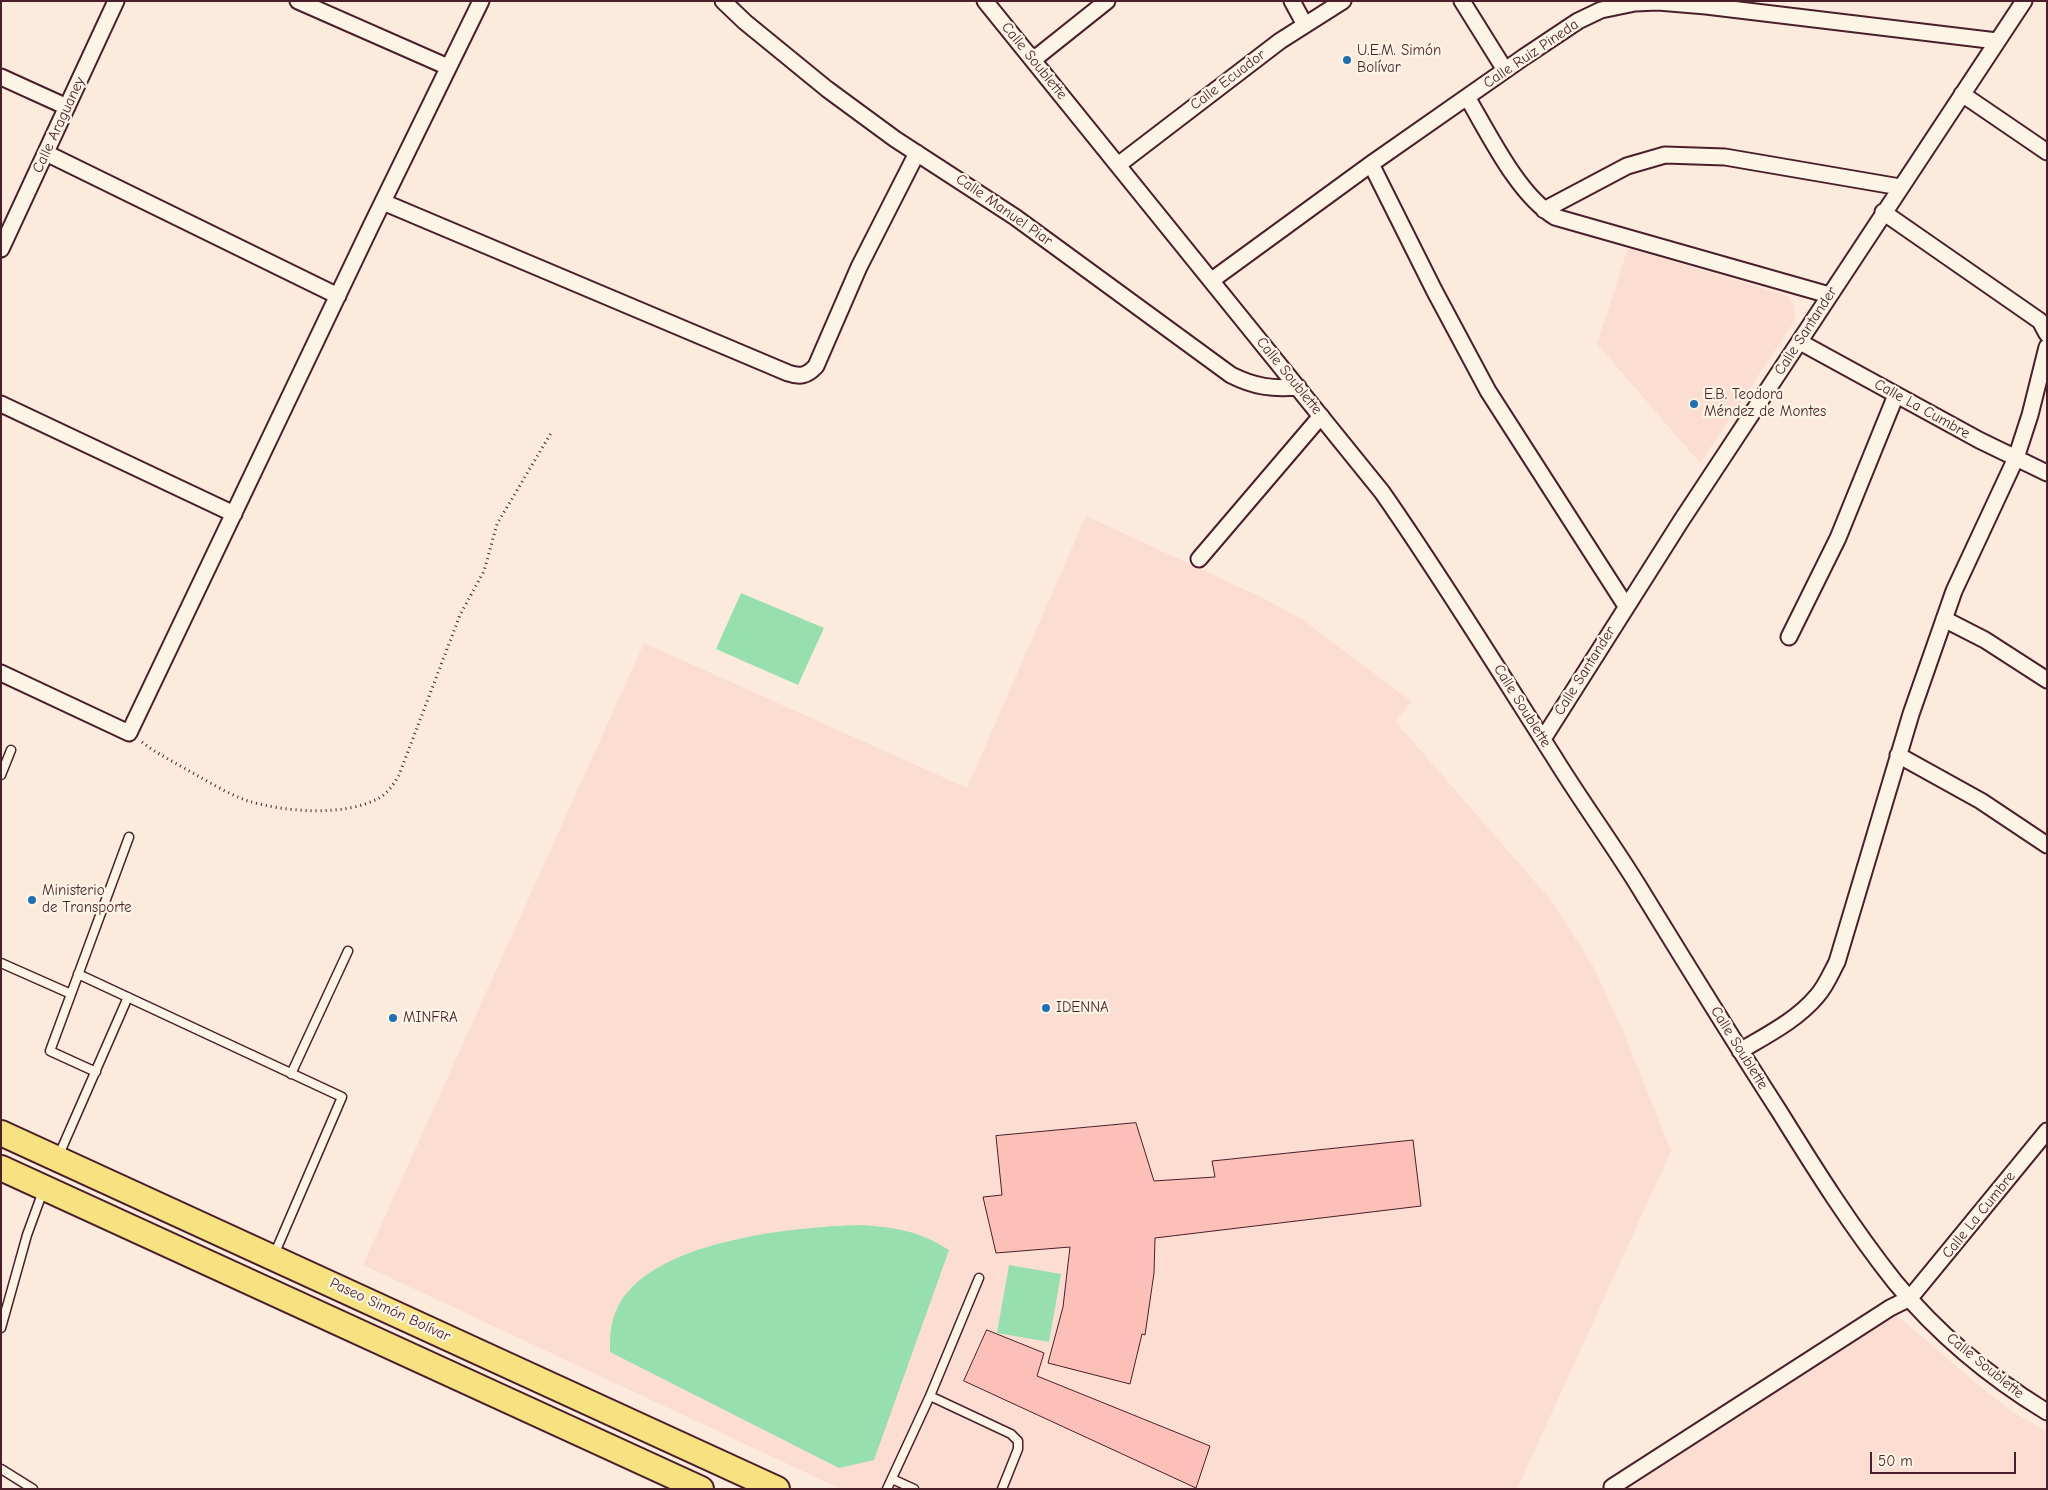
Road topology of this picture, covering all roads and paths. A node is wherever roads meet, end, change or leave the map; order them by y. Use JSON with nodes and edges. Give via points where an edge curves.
{"nodes":[{"id":1,"x":116,"y":1,"type":"edge"},
{"id":2,"x":298,"y":1,"type":"edge"},
{"id":3,"x":480,"y":1,"type":"edge"},
{"id":4,"x":723,"y":1,"type":"edge"},
{"id":5,"x":985,"y":1,"type":"edge"},
{"id":6,"x":1107,"y":1,"type":"edge"},
{"id":7,"x":1292,"y":1,"type":"edge"},
{"id":8,"x":1343,"y":1,"type":"edge"},
{"id":9,"x":1462,"y":1,"type":"edge"},
{"id":10,"x":2024,"y":1,"type":"edge"},
{"id":11,"x":1691,"y":3,"type":"edge"},
{"id":12,"x":1305,"y":25,"type":"junction"},
{"id":13,"x":1997,"y":41,"type":"junction"},
{"id":14,"x":1033,"y":60,"type":"junction"},
{"id":15,"x":448,"y":67,"type":"junction"},
{"id":16,"x":1505,"y":70,"type":"junction"},
{"id":17,"x":1,"y":77,"type":"edge"},
{"id":18,"x":1962,"y":94,"type":"junction"},
{"id":19,"x":1466,"y":97,"type":"junction"},
{"id":20,"x":67,"y":107,"type":"junction"},
{"id":21,"x":917,"y":152,"type":"junction"},
{"id":22,"x":2047,"y":152,"type":"edge"},
{"id":23,"x":46,"y":153,"type":"junction"},
{"id":24,"x":1118,"y":164,"type":"junction"},
{"id":25,"x":1371,"y":164,"type":"junction"},
{"id":26,"x":1900,"y":187,"type":"junction"},
{"id":27,"x":383,"y":202,"type":"junction"},
{"id":28,"x":1544,"y":210,"type":"junction"},
{"id":29,"x":1883,"y":212,"type":"junction"},
{"id":30,"x":1,"y":249,"type":"edge"},
{"id":31,"x":1212,"y":280,"type":"junction"},
{"id":32,"x":1829,"y":295,"type":"junction"},
{"id":33,"x":338,"y":296,"type":"junction"},
{"id":34,"x":2047,"y":334,"type":"edge"},
{"id":35,"x":1800,"y":342,"type":"junction"},
{"id":36,"x":2047,"y":347,"type":"edge"},
{"id":37,"x":1298,"y":387,"type":"junction"},
{"id":38,"x":1896,"y":395,"type":"junction"},
{"id":39,"x":1,"y":404,"type":"edge"},
{"id":40,"x":1321,"y":416,"type":"junction"},
{"id":41,"x":551,"y":433,"type":"dead end"},
{"id":42,"x":2016,"y":458,"type":"junction"},
{"id":43,"x":2047,"y":473,"type":"edge"},
{"id":44,"x":234,"y":514,"type":"junction"},
{"id":45,"x":1199,"y":559,"type":"dead end"},
{"id":46,"x":1626,"y":606,"type":"junction"},
{"id":47,"x":1944,"y":620,"type":"junction"},
{"id":48,"x":1789,"y":637,"type":"dead end"},
{"id":49,"x":1,"y":673,"type":"edge"},
{"id":50,"x":2047,"y":680,"type":"edge"},
{"id":51,"x":129,"y":733,"type":"junction"},
{"id":52,"x":1543,"y":739,"type":"junction"},
{"id":53,"x":11,"y":750,"type":"dead end"},
{"id":54,"x":1898,"y":755,"type":"junction"},
{"id":55,"x":1,"y":775,"type":"edge"},
{"id":56,"x":129,"y":837,"type":"dead end"},
{"id":57,"x":2047,"y":845,"type":"edge"},
{"id":58,"x":348,"y":952,"type":"dead end"},
{"id":59,"x":1,"y":963,"type":"edge"},
{"id":60,"x":78,"y":974,"type":"junction"},
{"id":61,"x":71,"y":994,"type":"junction"},
{"id":62,"x":128,"y":998,"type":"junction"},
{"id":63,"x":1740,"y":1051,"type":"junction"},
{"id":64,"x":96,"y":1072,"type":"junction"},
{"id":65,"x":292,"y":1074,"type":"junction"},
{"id":66,"x":2047,"y":1131,"type":"edge"},
{"id":67,"x":1,"y":1134,"type":"edge"},
{"id":68,"x":58,"y":1159,"type":"junction"},
{"id":69,"x":1,"y":1168,"type":"edge"},
{"id":70,"x":45,"y":1188,"type":"junction"},
{"id":71,"x":273,"y":1257,"type":"junction"},
{"id":72,"x":979,"y":1278,"type":"dead end"},
{"id":73,"x":1910,"y":1298,"type":"junction"},
{"id":74,"x":1,"y":1328,"type":"edge"},
{"id":75,"x":930,"y":1396,"type":"junction"},
{"id":76,"x":2047,"y":1412,"type":"edge"},
{"id":77,"x":1,"y":1469,"type":"edge"},
{"id":78,"x":892,"y":1479,"type":"junction"},
{"id":79,"x":1612,"y":1487,"type":"dead end"},
{"id":80,"x":32,"y":1489,"type":"edge"},
{"id":81,"x":701,"y":1489,"type":"edge"},
{"id":82,"x":778,"y":1489,"type":"edge"},
{"id":83,"x":887,"y":1489,"type":"edge"},
{"id":84,"x":914,"y":1489,"type":"edge"},
{"id":85,"x":1002,"y":1489,"type":"edge"}],
"edges":[{"from":1,"to":20,"type":"street","name":"Calle Araguaney"},
{"from":2,"to":15,"type":"street"},
{"from":3,"to":15,"type":"street"},
{"from":4,"to":21,"type":"street","name":"Calle Manuel Piar","via":[[827,89]]},
{"from":5,"to":14,"type":"street","name":"Calle Soublette"},
{"from":6,"to":14,"type":"street"},
{"from":7,"to":12,"type":"street"},
{"from":8,"to":12,"type":"street","name":"Calle Ecuador"},
{"from":9,"to":16,"type":"street"},
{"from":10,"to":13,"type":"street","name":"Calle Santander"},
{"from":11,"to":13,"type":"street","name":"Calle Ruiz Pineda"},
{"from":11,"to":16,"type":"street","name":"Calle Ruiz Pineda","via":[[1635,3],[1601,10]]},
{"from":12,"to":24,"type":"street","name":"Calle Ecuador"},
{"from":13,"to":18,"type":"street","name":"Calle Santander"},
{"from":14,"to":24,"type":"street","name":"Calle Soublette"},
{"from":15,"to":27,"type":"street"},
{"from":16,"to":19,"type":"street","name":"Calle Ruiz Pineda"},
{"from":17,"to":20,"type":"street"},
{"from":18,"to":22,"type":"street"},
{"from":18,"to":26,"type":"street","name":"Calle Santander"},
{"from":19,"to":25,"type":"street","name":"Calle Ruiz Pineda"},
{"from":19,"to":28,"type":"street","via":[[1511,171],[1532,200]]},
{"from":20,"to":23,"type":"street","name":"Calle Araguaney"},
{"from":21,"to":27,"type":"street","via":[[859,267],[816,366],[803,376],[779,369]]},
{"from":21,"to":37,"type":"street","name":"Calle Manuel Piar","via":[[1015,217],[1231,376],[1274,389]]},
{"from":23,"to":30,"type":"street","name":"Calle Araguaney"},
{"from":23,"to":33,"type":"street"},
{"from":24,"to":31,"type":"street","name":"Calle Soublette"},
{"from":25,"to":31,"type":"street","name":"Calle Ruiz Pineda"},
{"from":25,"to":46,"type":"street","via":[[1488,391]]},
{"from":26,"to":28,"type":"street","via":[[1725,157],[1666,155],[1628,166]]},
{"from":26,"to":29,"type":"street","name":"Calle Santander"},
{"from":27,"to":33,"type":"street"},
{"from":28,"to":32,"type":"street","via":[[1586,227]]},
{"from":29,"to":32,"type":"street","name":"Calle Santander"},
{"from":29,"to":34,"type":"street","via":[[2040,322]]},
{"from":31,"to":37,"type":"street","name":"Calle Soublette"},
{"from":32,"to":35,"type":"street","name":"Calle Santander"},
{"from":33,"to":44,"type":"street"},
{"from":35,"to":38,"type":"street","name":"Calle La Cumbre"},
{"from":35,"to":46,"type":"street","name":"Calle Santander"},
{"from":36,"to":42,"type":"street"},
{"from":37,"to":40,"type":"street","name":"Calle Soublette"},
{"from":38,"to":42,"type":"street","name":"Calle La Cumbre"},
{"from":38,"to":48,"type":"street","via":[[1838,538]]},
{"from":39,"to":44,"type":"street"},
{"from":40,"to":45,"type":"street"},
{"from":40,"to":52,"type":"street","name":"Calle Soublette","via":[[1382,492],[1421,548]]},
{"from":41,"to":51,"type":"path","via":[[497,524],[484,571],[460,615],[399,776],[380,798],[350,808],[332,809],[290,809],[254,802],[216,786]]},
{"from":42,"to":43,"type":"street","name":"Calle La Cumbre"},
{"from":42,"to":47,"type":"street","via":[[1967,560]]},
{"from":44,"to":51,"type":"street"},
{"from":46,"to":52,"type":"street","name":"Calle Santander"},
{"from":47,"to":50,"type":"street","via":[[1985,640]]},
{"from":47,"to":54,"type":"street"},
{"from":49,"to":51,"type":"street"},
{"from":52,"to":63,"type":"street","name":"Calle Soublette"},
{"from":53,"to":55,"type":"lane"},
{"from":54,"to":57,"type":"street","via":[[1981,801]]},
{"from":54,"to":63,"type":"street","via":[[1847,933],[1829,978],[1806,1007]]},
{"from":56,"to":60,"type":"lane"},
{"from":58,"to":65,"type":"lane"},
{"from":59,"to":61,"type":"lane"},
{"from":60,"to":61,"type":"lane"},
{"from":60,"to":62,"type":"lane"},
{"from":61,"to":64,"type":"lane","via":[[50,1051]]},
{"from":62,"to":64,"type":"lane"},
{"from":62,"to":65,"type":"lane"},
{"from":63,"to":73,"type":"street","name":"Calle Soublette","via":[[1825,1184],[1875,1256]]},
{"from":64,"to":68,"type":"lane"},
{"from":65,"to":71,"type":"lane","via":[[342,1098]]},
{"from":66,"to":73,"type":"street","name":"Calle La Cumbre"},
{"from":67,"to":68,"type":"main road","name":"Paseo Simón Bolívar"},
{"from":68,"to":70,"type":"main road"},
{"from":68,"to":71,"type":"main road","name":"Paseo Simón Bolívar"},
{"from":69,"to":70,"type":"main road"},
{"from":70,"to":74,"type":"lane","via":[[27,1235]]},
{"from":70,"to":81,"type":"main road"},
{"from":71,"to":82,"type":"main road","name":"Paseo Simón Bolívar"},
{"from":72,"to":75,"type":"lane"},
{"from":73,"to":76,"type":"street","name":"Calle Soublette","via":[[1950,1339],[2000,1380]]},
{"from":73,"to":79,"type":"street"},
{"from":75,"to":78,"type":"lane"},
{"from":75,"to":85,"type":"lane","via":[[1011,1434],[1018,1441],[1018,1449]]},
{"from":77,"to":80,"type":"lane"},
{"from":78,"to":83,"type":"lane"},
{"from":78,"to":84,"type":"lane"}]}
